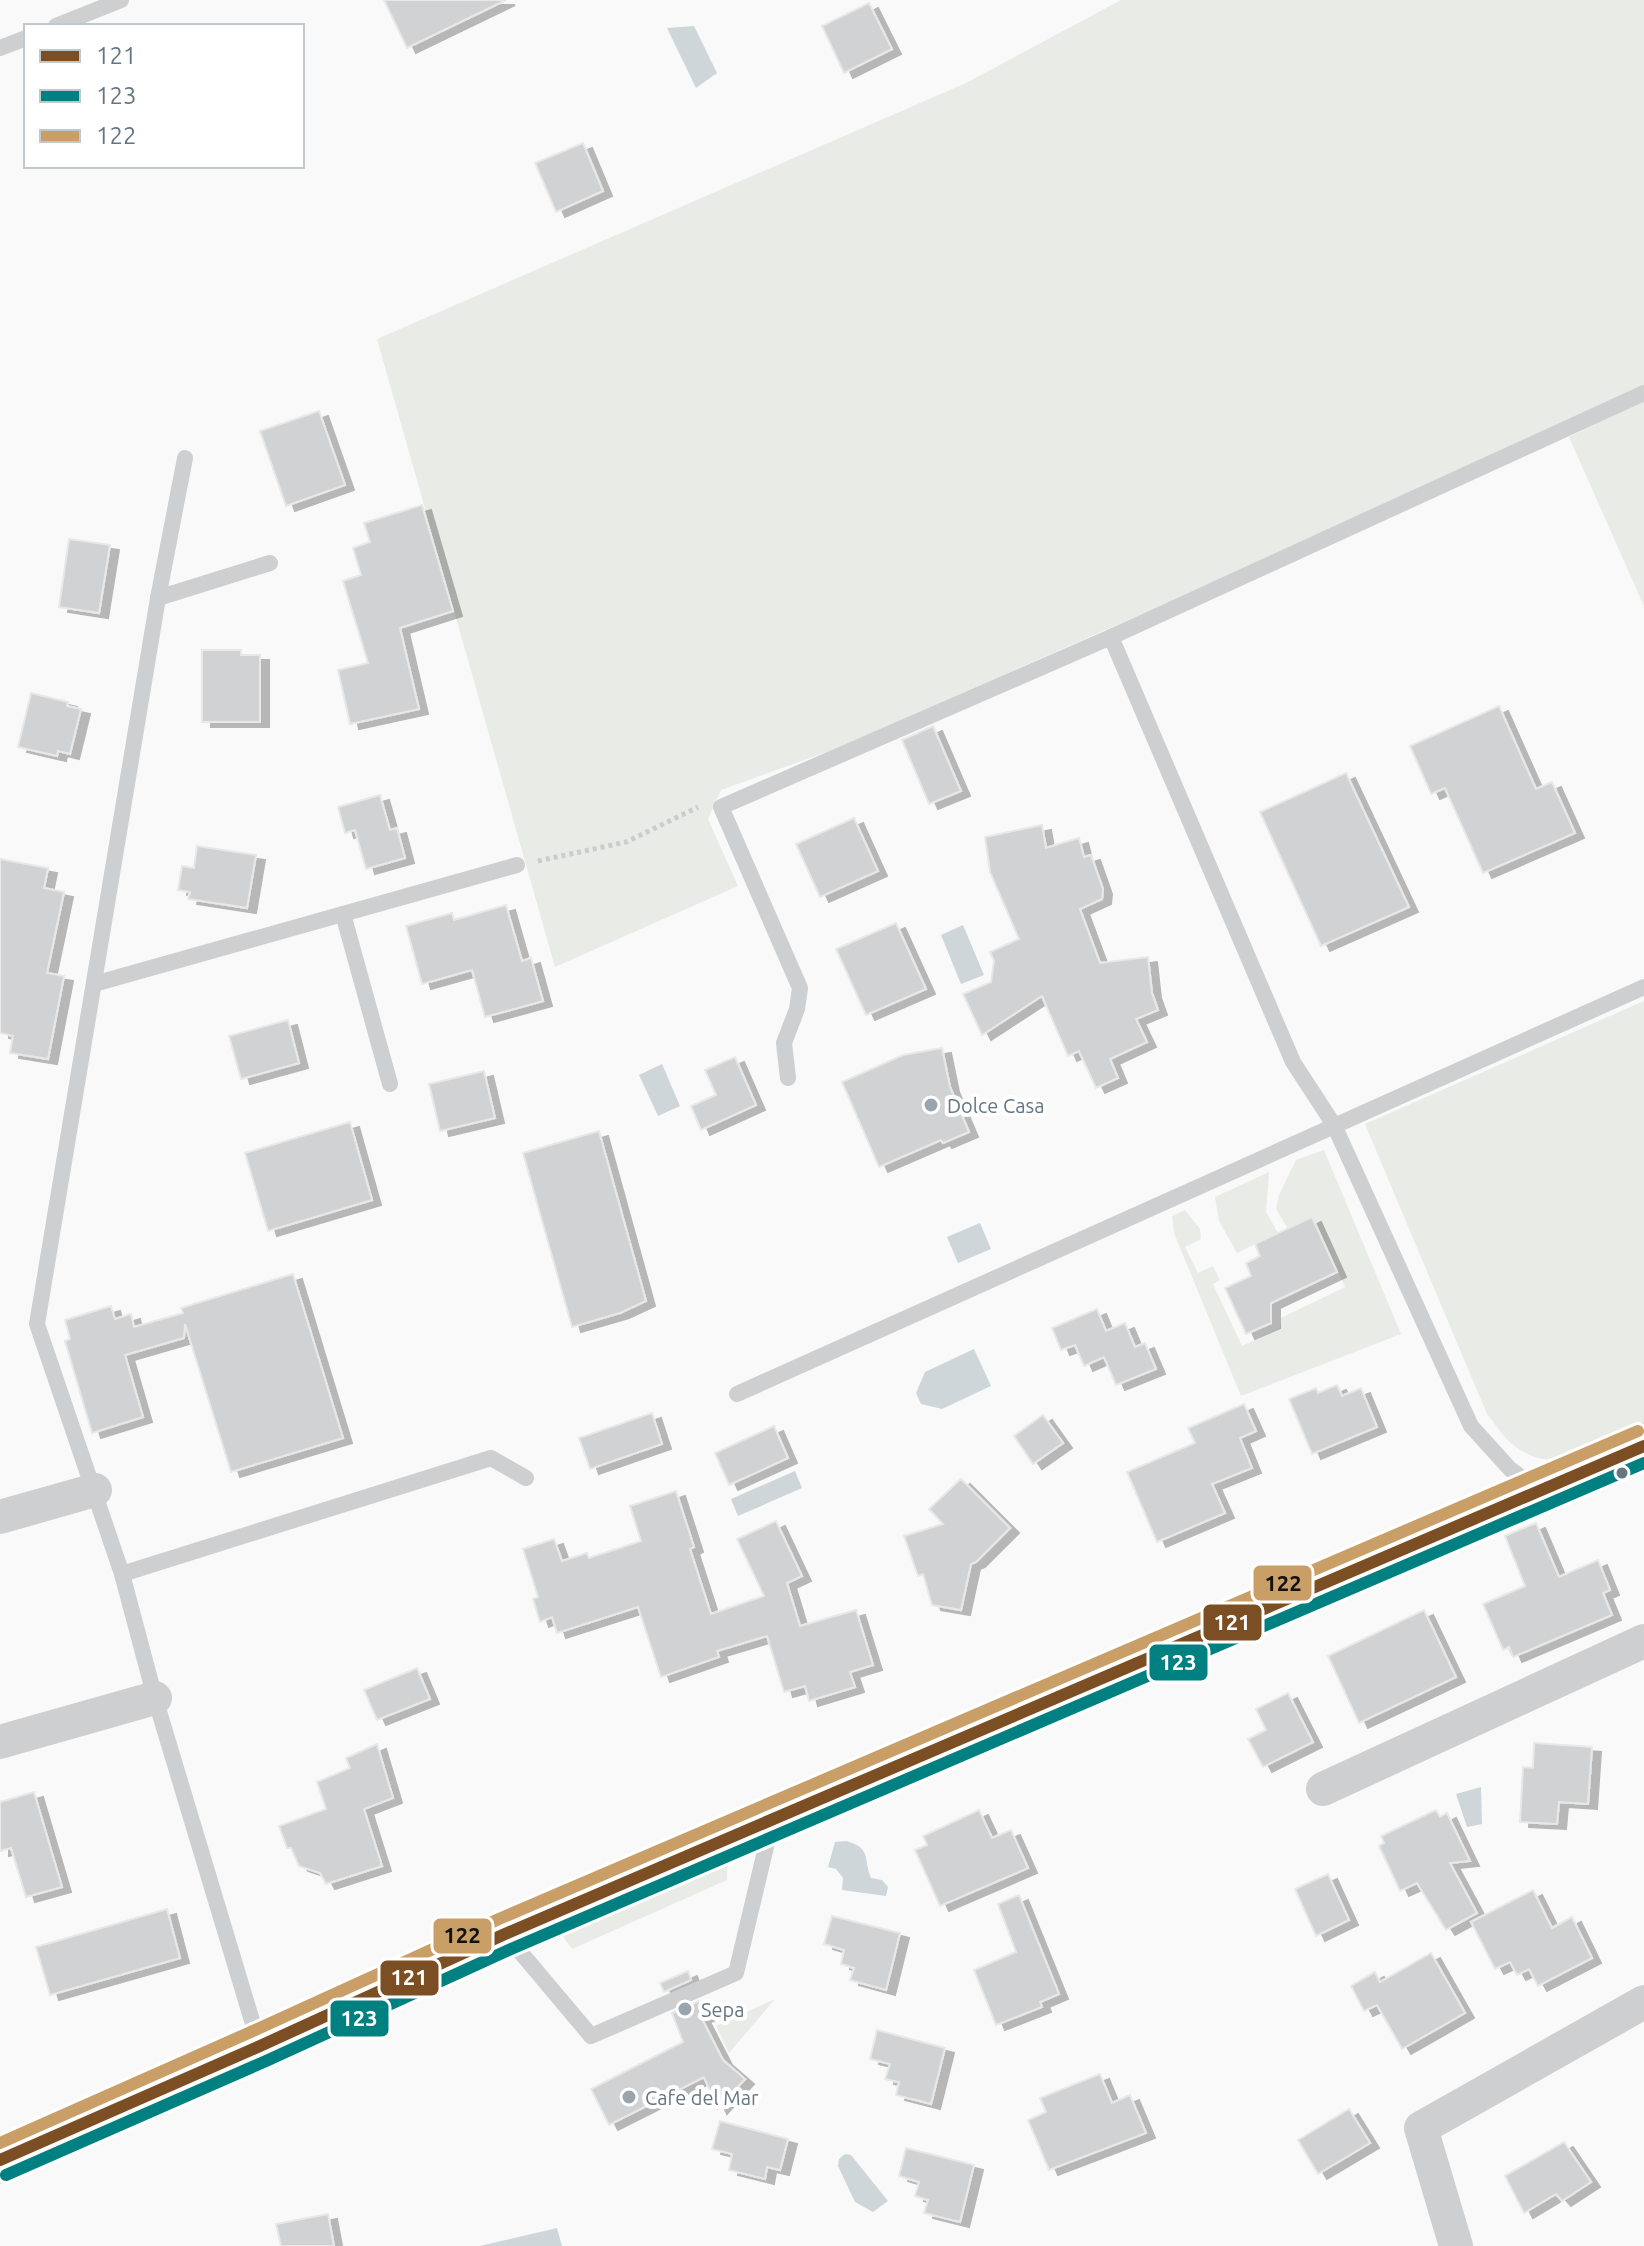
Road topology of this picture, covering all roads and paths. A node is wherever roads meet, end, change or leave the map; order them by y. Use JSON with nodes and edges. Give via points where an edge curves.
{"nodes":[{"id":1,"x":121,"y":0,"type":"edge"},
{"id":2,"x":61,"y":24,"type":"edge"},
{"id":3,"x":24,"y":39,"type":"edge"},
{"id":4,"x":0,"y":48,"type":"edge"},
{"id":5,"x":1644,"y":393,"type":"edge"},
{"id":6,"x":185,"y":458,"type":"dead end"},
{"id":7,"x":270,"y":563,"type":"dead end"},
{"id":8,"x":158,"y":598,"type":"junction"},
{"id":9,"x":1111,"y":637,"type":"junction"},
{"id":10,"x":721,"y":807,"type":"junction"},
{"id":11,"x":540,"y":861,"type":"dead end"},
{"id":12,"x":517,"y":865,"type":"dead end"},
{"id":13,"x":343,"y":914,"type":"junction"},
{"id":14,"x":94,"y":984,"type":"junction"},
{"id":15,"x":1644,"y":987,"type":"edge"},
{"id":16,"x":788,"y":1078,"type":"dead end"},
{"id":17,"x":390,"y":1084,"type":"dead end"},
{"id":18,"x":1334,"y":1125,"type":"junction"},
{"id":19,"x":737,"y":1394,"type":"dead end"},
{"id":20,"x":1644,"y":1446,"type":"edge"},
{"id":21,"x":1644,"y":1469,"type":"edge"},
{"id":22,"x":526,"y":1478,"type":"dead end"},
{"id":23,"x":95,"y":1490,"type":"junction"},
{"id":24,"x":1538,"y":1490,"type":"junction"},
{"id":25,"x":0,"y":1517,"type":"edge"},
{"id":26,"x":122,"y":1574,"type":"junction"},
{"id":27,"x":1644,"y":1641,"type":"edge"},
{"id":28,"x":155,"y":1698,"type":"junction"},
{"id":29,"x":0,"y":1742,"type":"edge"},
{"id":30,"x":1323,"y":1789,"type":"dead end"},
{"id":31,"x":772,"y":1820,"type":"junction"},
{"id":32,"x":505,"y":1934,"type":"junction"},
{"id":33,"x":1644,"y":2002,"type":"edge"},
{"id":34,"x":260,"y":2046,"type":"junction"},
{"id":35,"x":0,"y":2160,"type":"edge"},
{"id":36,"x":1456,"y":2246,"type":"edge"}],
"edges":[{"from":1,"to":2,"type":"lane"},
{"from":3,"to":4,"type":"lane"},
{"from":5,"to":9,"type":"lane"},
{"from":6,"to":8,"type":"lane"},
{"from":7,"to":8,"type":"lane"},
{"from":8,"to":14,"type":"lane"},
{"from":9,"to":10,"type":"lane"},
{"from":9,"to":18,"type":"lane","via":[[1293,1062]]},
{"from":10,"to":11,"type":"path","via":[[703,805],[626,842]]},
{"from":10,"to":16,"type":"lane","via":[[800,988],[784,1043]]},
{"from":12,"to":13,"type":"lane"},
{"from":13,"to":14,"type":"lane"},
{"from":13,"to":17,"type":"lane"},
{"from":14,"to":23,"type":"lane","via":[[37,1324]]},
{"from":15,"to":18,"type":"lane"},
{"from":18,"to":19,"type":"lane"},
{"from":18,"to":24,"type":"lane","via":[[1471,1426],[1510,1469]]},
{"from":20,"to":21,"type":"street"},
{"from":20,"to":24,"type":"street"},
{"from":22,"to":26,"type":"lane","via":[[491,1458]]},
{"from":23,"to":25,"type":"street"},
{"from":23,"to":26,"type":"lane"},
{"from":24,"to":31,"type":"street"},
{"from":26,"to":28,"type":"lane"},
{"from":27,"to":30,"type":"street"},
{"from":28,"to":29,"type":"street"},
{"from":28,"to":34,"type":"lane"},
{"from":31,"to":32,"type":"street"},
{"from":31,"to":32,"type":"lane","via":[[736,1973],[591,2036]]},
{"from":32,"to":34,"type":"street"},
{"from":33,"to":36,"type":"street","via":[[1421,2128]]},
{"from":34,"to":35,"type":"street"}]}
